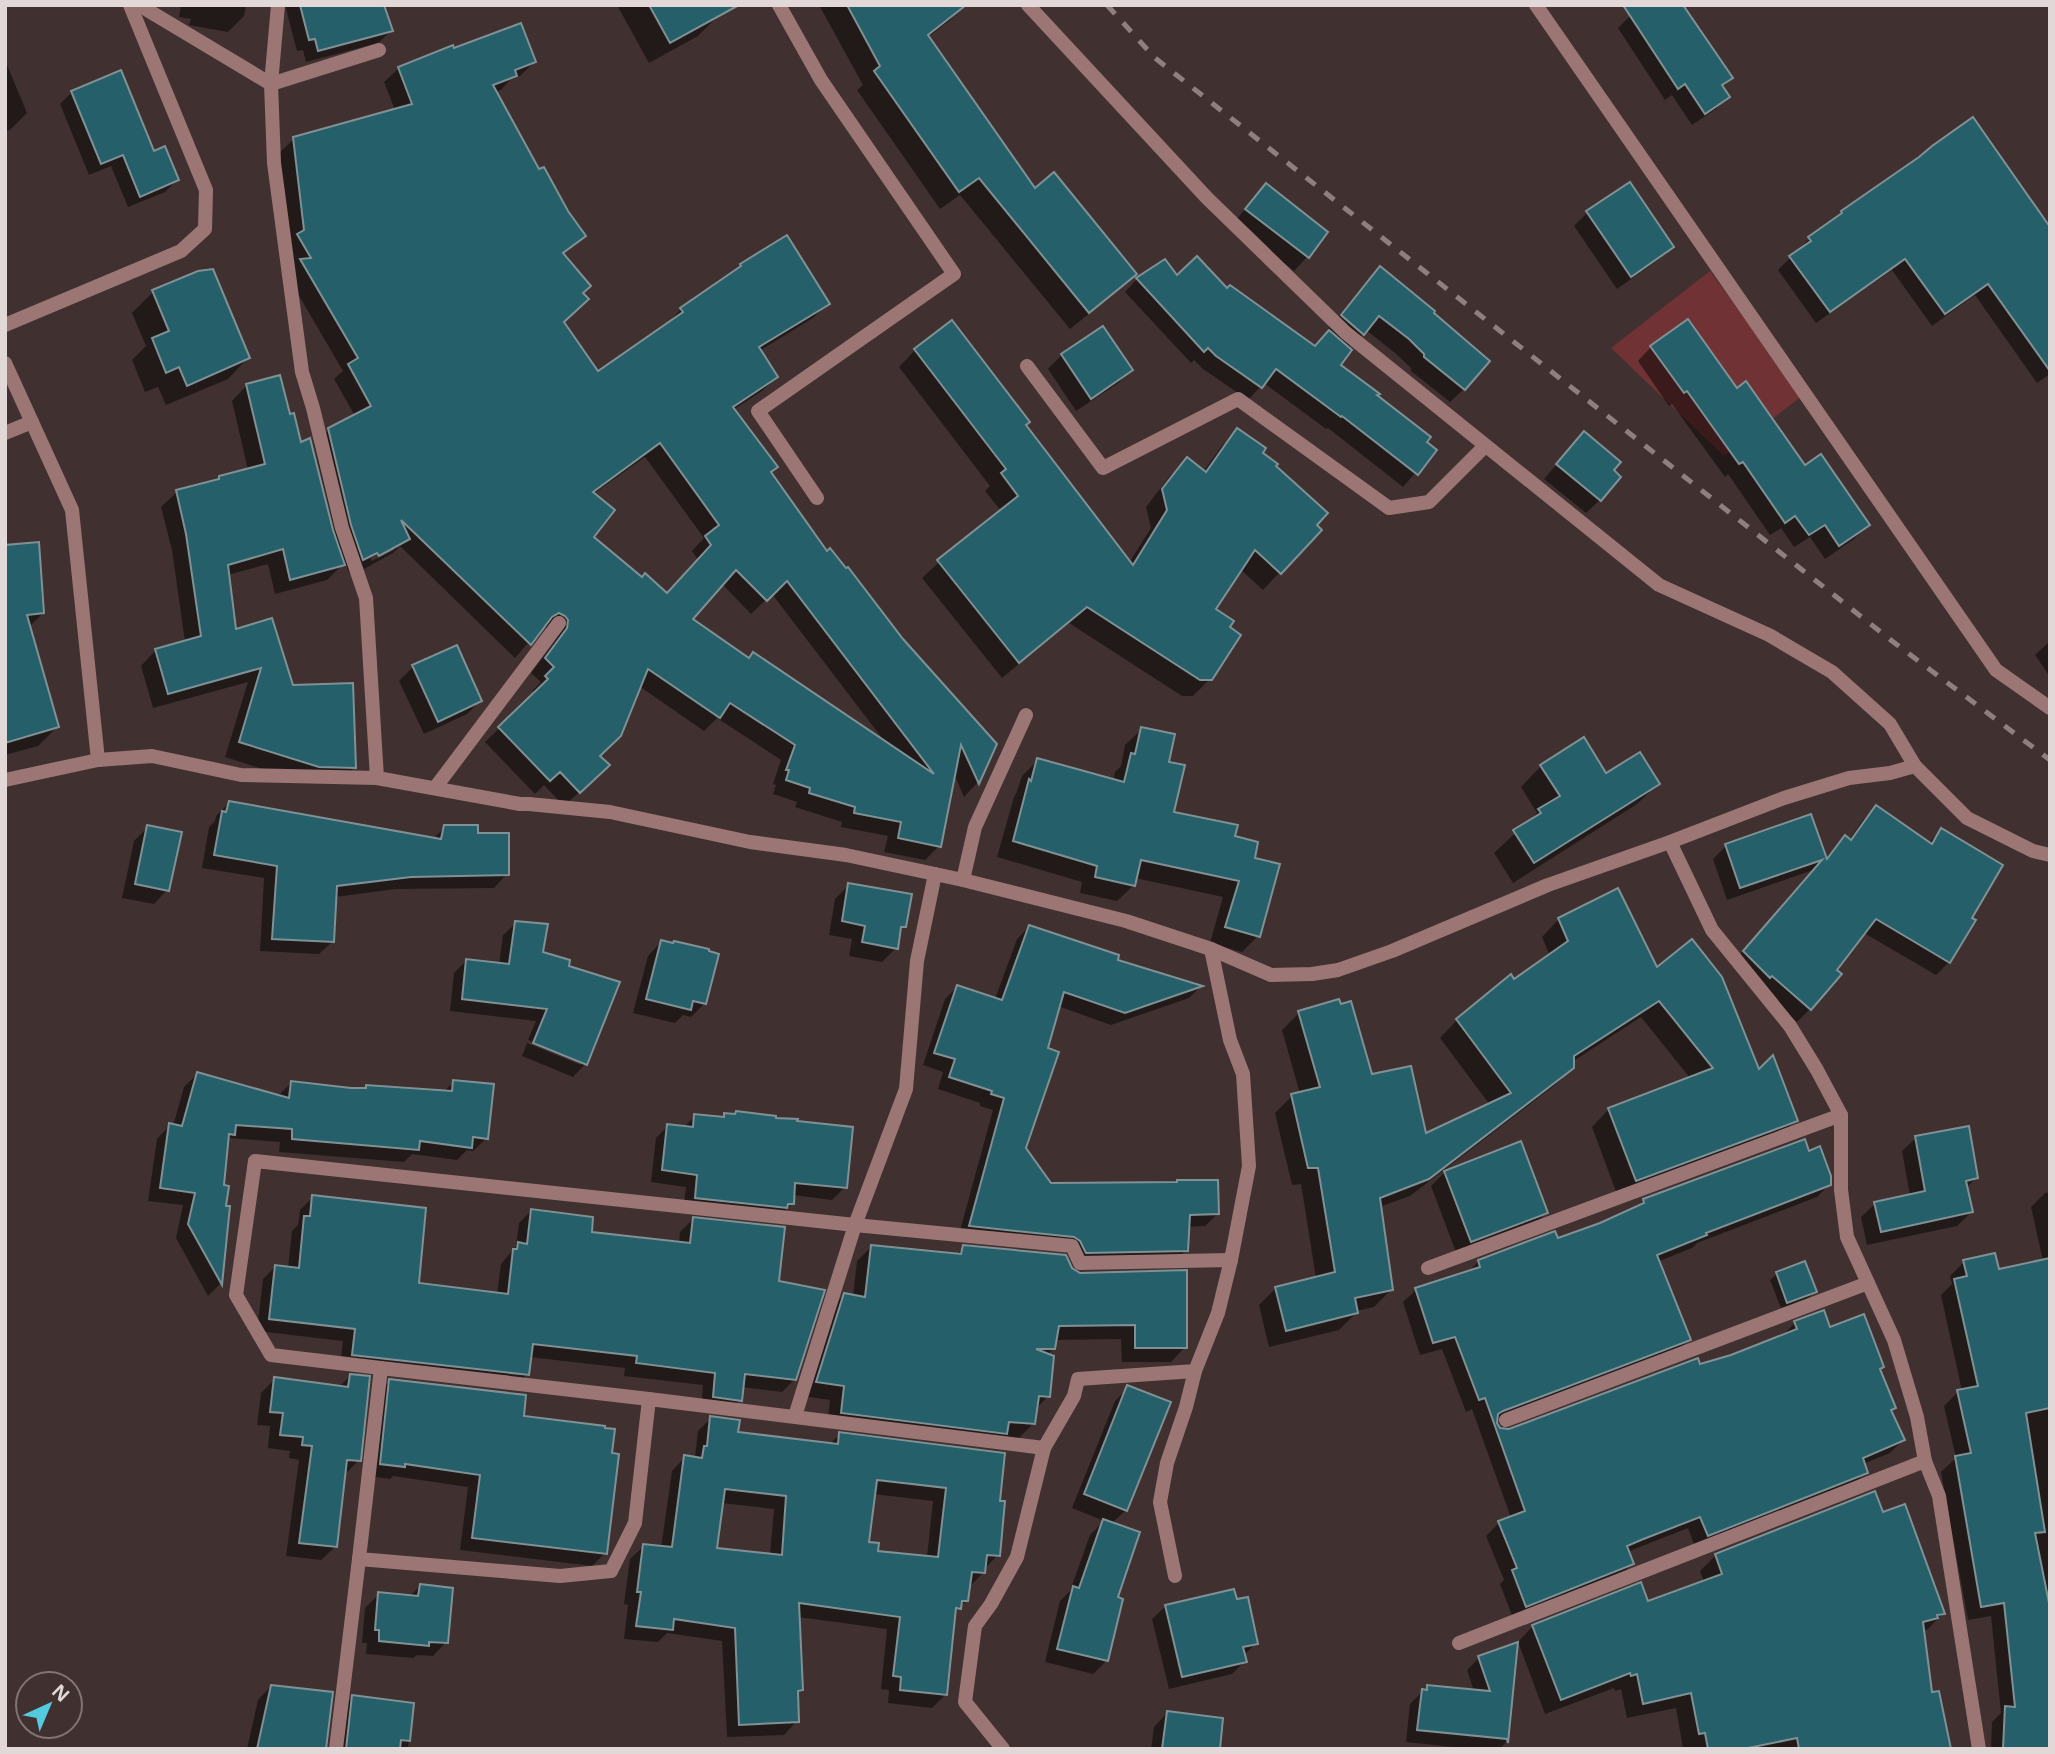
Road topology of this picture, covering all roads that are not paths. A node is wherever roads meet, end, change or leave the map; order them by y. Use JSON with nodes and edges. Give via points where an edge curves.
{"nodes":[{"id":1,"x":130,"y":5,"type":"edge"},
{"id":2,"x":139,"y":5,"type":"edge"},
{"id":3,"x":278,"y":5,"type":"edge"},
{"id":4,"x":779,"y":5,"type":"edge"},
{"id":5,"x":1028,"y":5,"type":"edge"},
{"id":6,"x":1536,"y":5,"type":"edge"},
{"id":7,"x":379,"y":50,"type":"dead end"},
{"id":8,"x":271,"y":84,"type":"junction"},
{"id":9,"x":5,"y":326,"type":"edge"},
{"id":10,"x":5,"y":363,"type":"edge"},
{"id":11,"x":1027,"y":366,"type":"dead end"},
{"id":12,"x":33,"y":422,"type":"junction"},
{"id":13,"x":5,"y":433,"type":"edge"},
{"id":14,"x":1485,"y":446,"type":"junction"},
{"id":15,"x":817,"y":498,"type":"dead end"},
{"id":16,"x":559,"y":623,"type":"dead end"},
{"id":17,"x":2050,"y":708,"type":"edge"},
{"id":18,"x":1026,"y":715,"type":"dead end"},
{"id":19,"x":98,"y":760,"type":"junction"},
{"id":20,"x":1915,"y":766,"type":"junction"},
{"id":21,"x":377,"y":778,"type":"junction"},
{"id":22,"x":5,"y":780,"type":"edge"},
{"id":23,"x":435,"y":788,"type":"junction"},
{"id":24,"x":1670,"y":842,"type":"junction"},
{"id":25,"x":2050,"y":855,"type":"edge"},
{"id":26,"x":935,"y":874,"type":"junction"},
{"id":27,"x":963,"y":880,"type":"junction"},
{"id":28,"x":1211,"y":949,"type":"junction"},
{"id":29,"x":1841,"y":1115,"type":"junction"},
{"id":30,"x":855,"y":1225,"type":"junction"},
{"id":31,"x":1231,"y":1260,"type":"junction"},
{"id":32,"x":1429,"y":1268,"type":"dead end"},
{"id":33,"x":1868,"y":1283,"type":"junction"},
{"id":34,"x":381,"y":1368,"type":"junction"},
{"id":35,"x":1195,"y":1371,"type":"junction"},
{"id":36,"x":649,"y":1399,"type":"junction"},
{"id":37,"x":795,"y":1416,"type":"junction"},
{"id":38,"x":1506,"y":1420,"type":"dead end"},
{"id":39,"x":1044,"y":1448,"type":"junction"},
{"id":40,"x":1925,"y":1461,"type":"junction"},
{"id":41,"x":359,"y":1559,"type":"junction"},
{"id":42,"x":1175,"y":1576,"type":"dead end"},
{"id":43,"x":1459,"y":1643,"type":"dead end"},
{"id":44,"x":336,"y":1749,"type":"edge"},
{"id":45,"x":1003,"y":1749,"type":"edge"},
{"id":46,"x":1979,"y":1749,"type":"edge"}],
"edges":[{"from":1,"to":9,"type":"street","via":[[206,190],[205,229],[181,251]]},
{"from":2,"to":8,"type":"street"},
{"from":3,"to":8,"type":"street"},
{"from":4,"to":15,"type":"street","via":[[821,80],[954,274],[758,411]]},
{"from":5,"to":14,"type":"street","via":[[1207,198],[1336,323]]},
{"from":6,"to":17,"type":"street","via":[[1996,670]]},
{"from":7,"to":8,"type":"street"},
{"from":8,"to":21,"type":"street","via":[[274,163],[302,372],[342,528],[366,598]]},
{"from":10,"to":12,"type":"street"},
{"from":11,"to":14,"type":"street","via":[[1103,468],[1238,399],[1389,508],[1429,502]]},
{"from":12,"to":13,"type":"street"},
{"from":12,"to":19,"type":"street","via":[[72,510]]},
{"from":14,"to":20,"type":"street","via":[[1658,585],[1769,635],[1832,672],[1890,724]]},
{"from":16,"to":23,"type":"street"},
{"from":18,"to":27,"type":"street","via":[[975,827]]},
{"from":19,"to":21,"type":"street","via":[[152,756],[241,775]]},
{"from":19,"to":22,"type":"street"},
{"from":20,"to":24,"type":"street","via":[[1849,778],[1784,798]]},
{"from":20,"to":25,"type":"street","via":[[1967,818]]},
{"from":21,"to":23,"type":"street"},
{"from":23,"to":26,"type":"street","via":[[520,804],[610,812]]},
{"from":24,"to":28,"type":"street","via":[[1548,885],[1338,970],[1271,975]]},
{"from":24,"to":29,"type":"street","via":[[1712,930],[1790,1026]]},
{"from":26,"to":27,"type":"street"},
{"from":26,"to":30,"type":"street","via":[[917,961],[906,1089]]},
{"from":27,"to":28,"type":"street","via":[[1126,921]]},
{"from":28,"to":31,"type":"street","via":[[1230,1040],[1243,1074],[1249,1166]]},
{"from":29,"to":32,"type":"street"},
{"from":29,"to":33,"type":"street","via":[[1847,1237]]},
{"from":30,"to":31,"type":"street","via":[[1072,1245],[1080,1263]]},
{"from":30,"to":34,"type":"street","via":[[255,1161],[236,1295],[265,1345],[271,1354]]},
{"from":30,"to":37,"type":"street"},
{"from":31,"to":35,"type":"street","via":[[1218,1313]]},
{"from":33,"to":38,"type":"street"},
{"from":33,"to":40,"type":"street","via":[[1894,1340]]},
{"from":34,"to":36,"type":"street"},
{"from":34,"to":41,"type":"street"},
{"from":35,"to":39,"type":"street","via":[[1078,1379],[1074,1396]]},
{"from":35,"to":42,"type":"street","via":[[1160,1502]]},
{"from":36,"to":37,"type":"street"},
{"from":36,"to":41,"type":"street","via":[[635,1523],[611,1571],[559,1576]]},
{"from":37,"to":39,"type":"street"},
{"from":39,"to":45,"type":"street","via":[[1017,1558],[975,1626],[965,1702]]},
{"from":40,"to":43,"type":"street"},
{"from":40,"to":46,"type":"street","via":[[1939,1496]]},
{"from":41,"to":44,"type":"street"}]}
